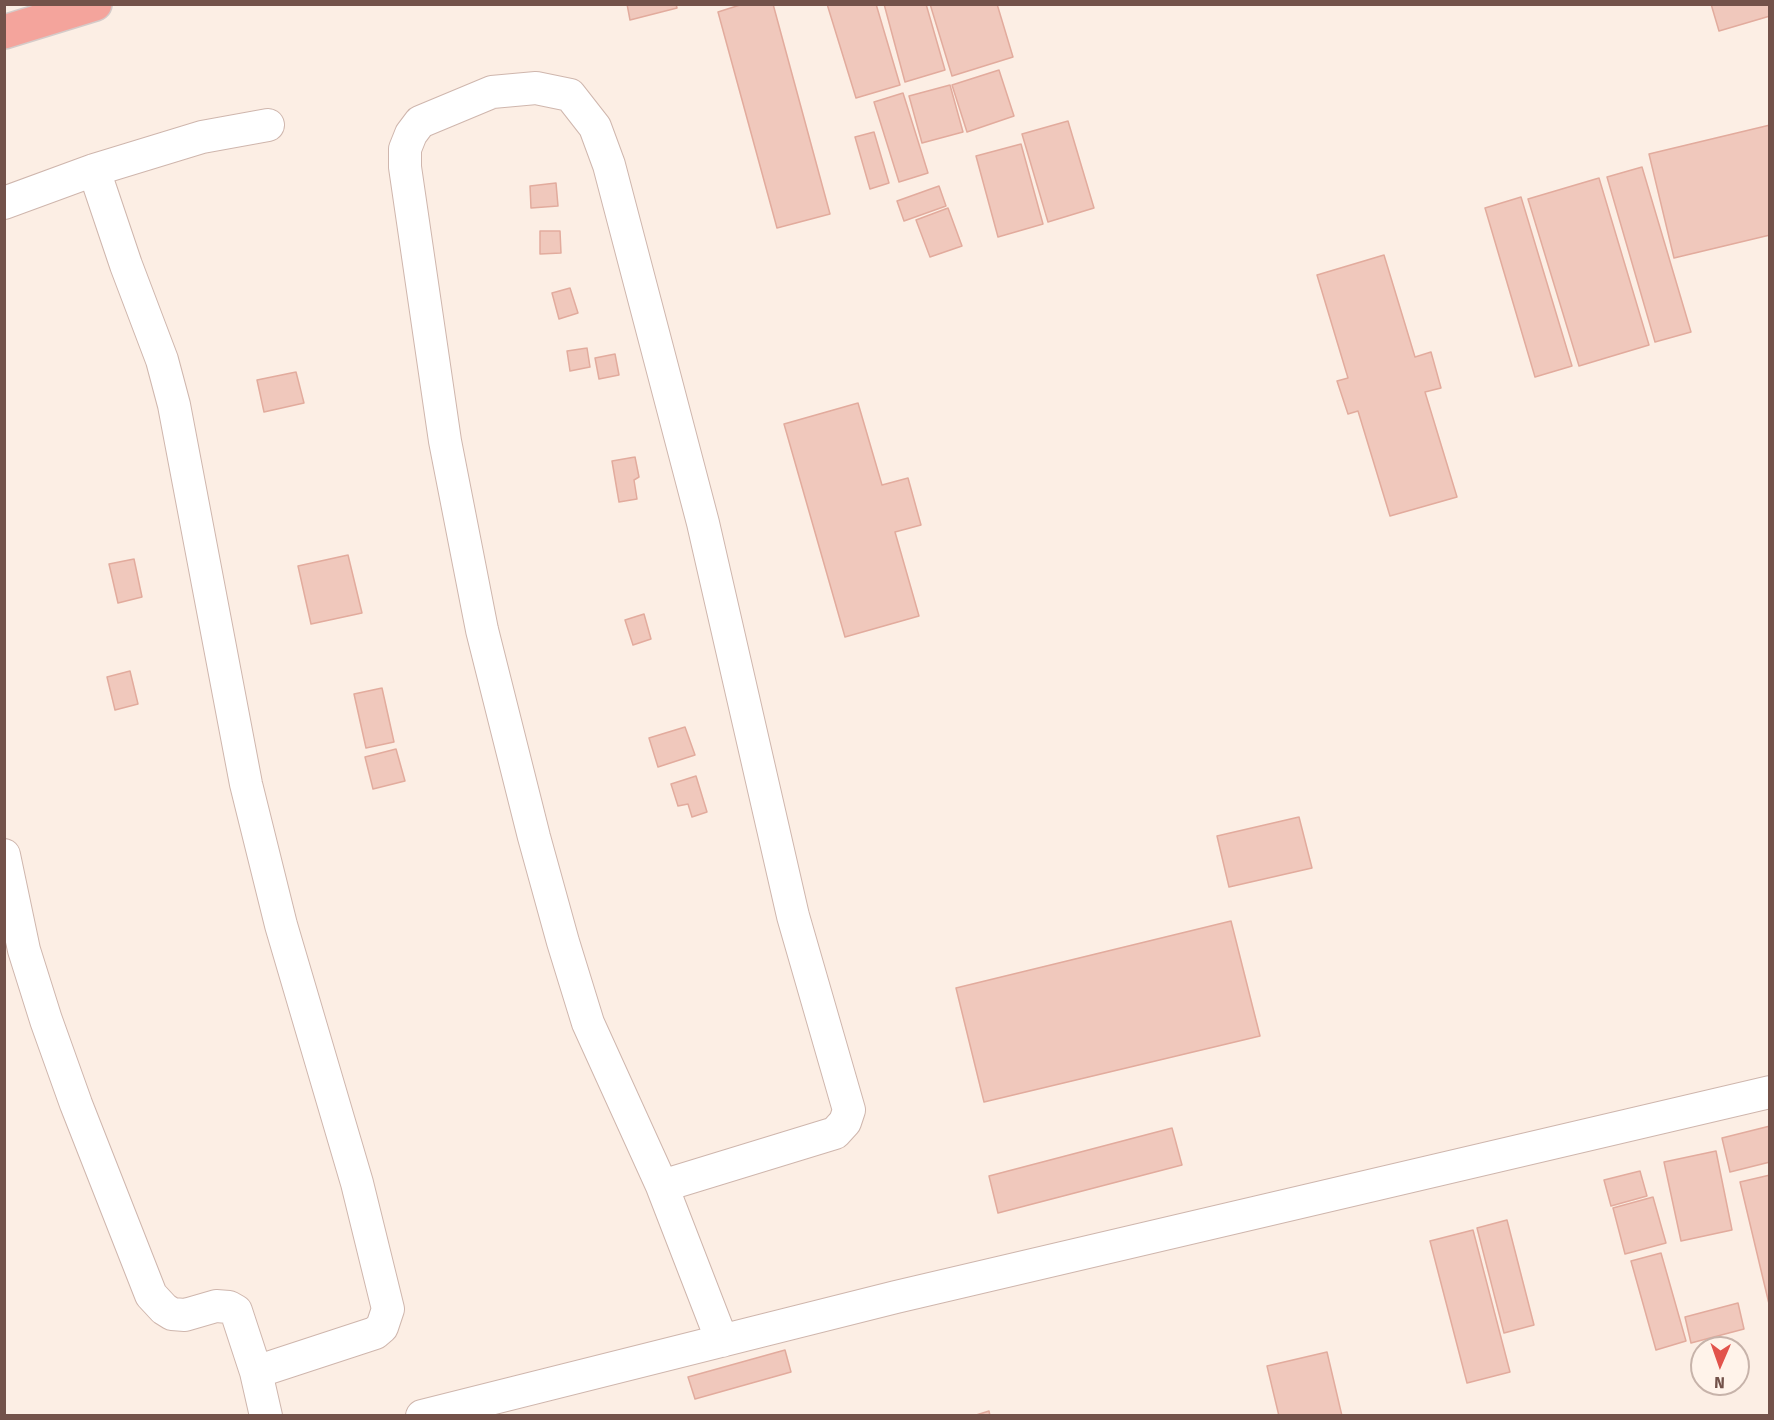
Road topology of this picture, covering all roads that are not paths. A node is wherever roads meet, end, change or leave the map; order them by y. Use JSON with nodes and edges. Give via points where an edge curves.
{"nodes":[{"id":1,"x":95,"y":4,"type":"edge"},
{"id":2,"x":4,"y":32,"type":"edge"},
{"id":3,"x":268,"y":124,"type":"dead end"},
{"id":4,"x":94,"y":170,"type":"junction"},
{"id":5,"x":4,"y":203,"type":"edge"},
{"id":6,"x":4,"y":855,"type":"edge"},
{"id":7,"x":1770,"y":1092,"type":"edge"},
{"id":8,"x":662,"y":1186,"type":"junction"},
{"id":9,"x":722,"y":1341,"type":"junction"},
{"id":10,"x":256,"y":1372,"type":"junction"},
{"id":11,"x":266,"y":1416,"type":"edge"},
{"id":12,"x":422,"y":1416,"type":"edge"}],
"edges":[{"from":1,"to":2,"type":"highway"},
{"from":3,"to":4,"type":"street","via":[[202,137]]},
{"from":4,"to":5,"type":"street"},
{"from":4,"to":10,"type":"street","via":[[162,360],[174,405],[246,784],[281,925],[357,1183],[388,1310],[382,1327],[375,1333]]},
{"from":6,"to":10,"type":"street","via":[[24,950],[46,1020],[151,1294],[172,1314],[185,1315],[216,1306],[236,1311]]},
{"from":7,"to":9,"type":"street"},
{"from":8,"to":8,"type":"street","via":[[588,1023],[563,942],[482,630],[445,441],[405,149],[420,122],[492,92],[536,88],[570,94],[595,127],[609,165],[703,523],[793,916],[849,1110],[845,1122],[834,1133]]},
{"from":8,"to":9,"type":"street"},
{"from":9,"to":12,"type":"street"},
{"from":10,"to":11,"type":"street"}]}
